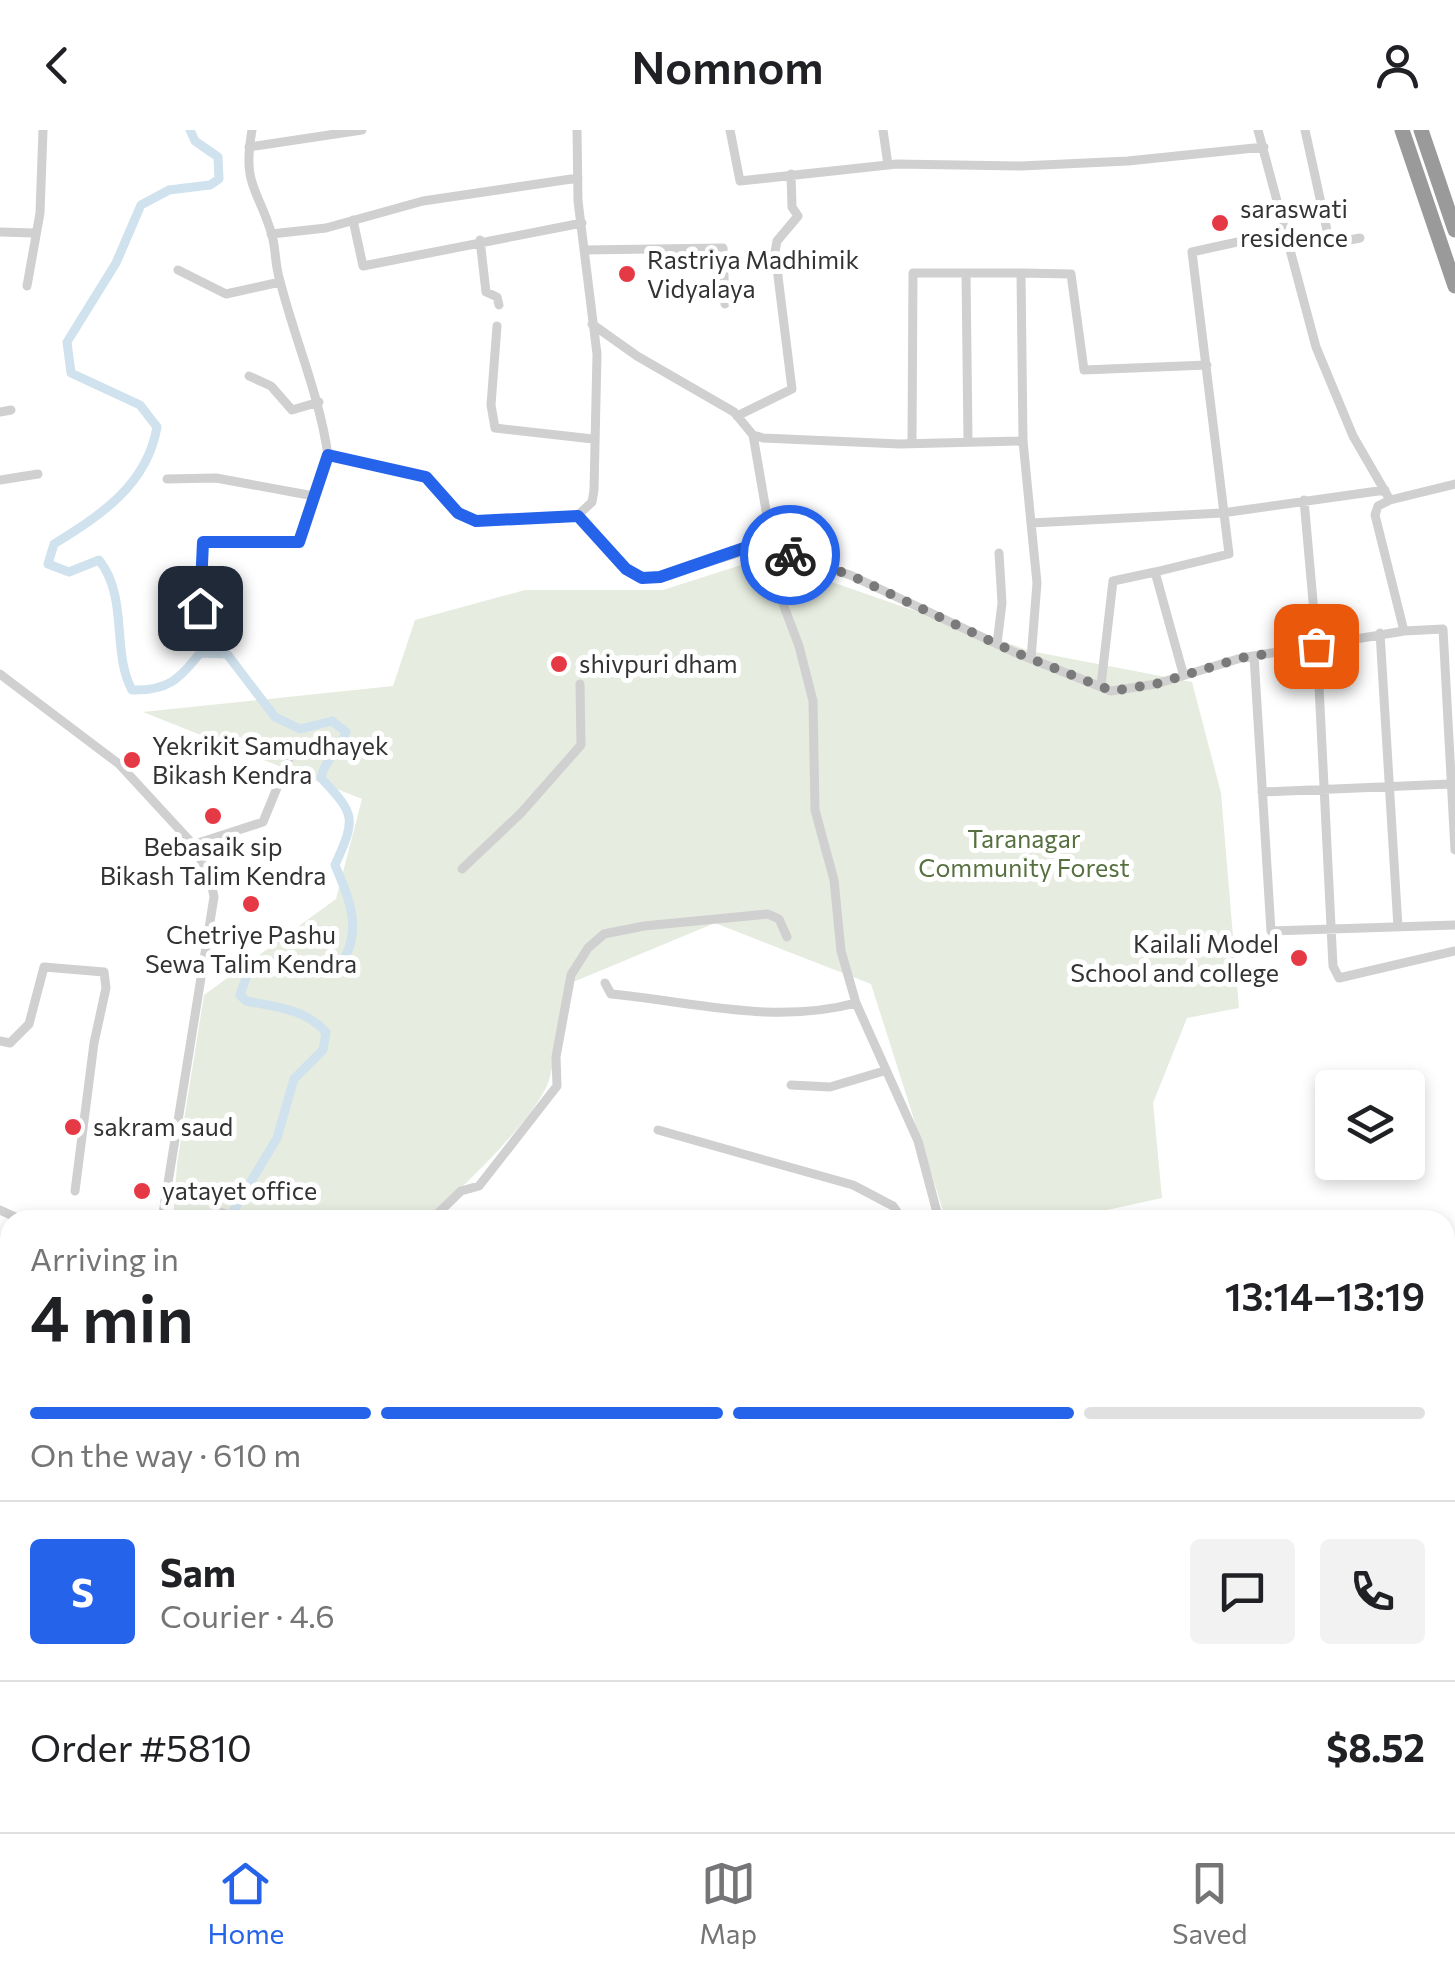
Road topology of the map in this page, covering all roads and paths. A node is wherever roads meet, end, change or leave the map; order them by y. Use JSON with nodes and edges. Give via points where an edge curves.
{"nodes":[{"id":1,"x":43,"y":130,"type":"edge"},
{"id":2,"x":252,"y":130,"type":"edge"},
{"id":3,"x":362,"y":130,"type":"edge"},
{"id":4,"x":577,"y":130,"type":"edge"},
{"id":5,"x":730,"y":130,"type":"edge"},
{"id":6,"x":883,"y":130,"type":"edge"},
{"id":7,"x":1258,"y":130,"type":"edge"},
{"id":8,"x":1305,"y":130,"type":"edge"},
{"id":9,"x":1402,"y":130,"type":"edge"},
{"id":10,"x":1420,"y":130,"type":"edge"},
{"id":11,"x":1264,"y":146,"type":"junction"},
{"id":12,"x":248,"y":148,"type":"junction"},
{"id":13,"x":888,"y":165,"type":"junction"},
{"id":14,"x":791,"y":174,"type":"junction"},
{"id":15,"x":578,"y":178,"type":"junction"},
{"id":16,"x":353,"y":220,"type":"junction"},
{"id":17,"x":582,"y":223,"type":"junction"},
{"id":18,"x":1455,"y":230,"type":"edge"},
{"id":19,"x":0,"y":232,"type":"edge"},
{"id":20,"x":1283,"y":232,"type":"junction"},
{"id":21,"x":34,"y":233,"type":"junction"},
{"id":22,"x":271,"y":234,"type":"junction"},
{"id":23,"x":1360,"y":238,"type":"dead end"},
{"id":24,"x":480,"y":240,"type":"junction"},
{"id":25,"x":584,"y":250,"type":"junction"},
{"id":26,"x":178,"y":270,"type":"dead end"},
{"id":27,"x":966,"y":273,"type":"junction"},
{"id":28,"x":1021,"y":273,"type":"junction"},
{"id":29,"x":280,"y":282,"type":"junction"},
{"id":30,"x":28,"y":286,"type":"dead end"},
{"id":31,"x":1455,"y":286,"type":"edge"},
{"id":32,"x":499,"y":304,"type":"dead end"},
{"id":33,"x":726,"y":304,"type":"dead end"},
{"id":34,"x":592,"y":324,"type":"junction"},
{"id":35,"x":498,"y":326,"type":"dead end"},
{"id":36,"x":1207,"y":365,"type":"junction"},
{"id":37,"x":249,"y":376,"type":"dead end"},
{"id":38,"x":319,"y":402,"type":"junction"},
{"id":39,"x":738,"y":416,"type":"junction"},
{"id":40,"x":753,"y":435,"type":"junction"},
{"id":41,"x":593,"y":440,"type":"junction"},
{"id":42,"x":912,"y":441,"type":"junction"},
{"id":43,"x":968,"y":441,"type":"junction"},
{"id":44,"x":1024,"y":442,"type":"junction"},
{"id":45,"x":328,"y":455,"type":"junction"},
{"id":46,"x":38,"y":474,"type":"dead end"},
{"id":47,"x":167,"y":479,"type":"dead end"},
{"id":48,"x":0,"y":480,"type":"edge"},
{"id":49,"x":1455,"y":484,"type":"edge"},
{"id":50,"x":1385,"y":490,"type":"junction"},
{"id":51,"x":314,"y":496,"type":"junction"},
{"id":52,"x":1304,"y":500,"type":"junction"},
{"id":53,"x":1390,"y":500,"type":"junction"},
{"id":54,"x":1222,"y":513,"type":"junction"},
{"id":55,"x":578,"y":516,"type":"junction"},
{"id":56,"x":1031,"y":523,"type":"junction"},
{"id":57,"x":761,"y":546,"type":"junction"},
{"id":58,"x":1000,"y":553,"type":"dead end"},
{"id":59,"x":1155,"y":572,"type":"junction"},
{"id":60,"x":193,"y":618,"type":"dead end"},
{"id":61,"x":1404,"y":631,"type":"junction"},
{"id":62,"x":1380,"y":633,"type":"junction"},
{"id":63,"x":997,"y":644,"type":"junction"},
{"id":64,"x":1316,"y":646,"type":"junction"},
{"id":65,"x":1254,"y":656,"type":"junction"},
{"id":66,"x":1031,"y":659,"type":"junction"},
{"id":67,"x":1183,"y":673,"type":"junction"},
{"id":68,"x":0,"y":674,"type":"edge"},
{"id":69,"x":580,"y":684,"type":"dead end"},
{"id":70,"x":1102,"y":685,"type":"junction"},
{"id":71,"x":290,"y":756,"type":"dead end"},
{"id":72,"x":1388,"y":784,"type":"junction"},
{"id":73,"x":1450,"y":784,"type":"junction"},
{"id":74,"x":1323,"y":788,"type":"junction"},
{"id":75,"x":1262,"y":792,"type":"junction"},
{"id":76,"x":192,"y":845,"type":"junction"},
{"id":77,"x":1455,"y":850,"type":"edge"},
{"id":78,"x":462,"y":869,"type":"dead end"},
{"id":79,"x":1455,"y":925,"type":"edge"},
{"id":80,"x":1398,"y":927,"type":"junction"},
{"id":81,"x":1332,"y":929,"type":"junction"},
{"id":82,"x":786,"y":937,"type":"dead end"},
{"id":83,"x":1455,"y":951,"type":"edge"},
{"id":84,"x":606,"y":983,"type":"dead end"},
{"id":85,"x":856,"y":1003,"type":"junction"},
{"id":86,"x":0,"y":1041,"type":"edge"},
{"id":87,"x":884,"y":1070,"type":"junction"},
{"id":88,"x":791,"y":1085,"type":"dead end"},
{"id":89,"x":658,"y":1130,"type":"dead end"},
{"id":90,"x":75,"y":1191,"type":"dead end"},
{"id":91,"x":163,"y":1210,"type":"edge"},
{"id":92,"x":442,"y":1210,"type":"edge"},
{"id":93,"x":896,"y":1210,"type":"edge"},
{"id":94,"x":936,"y":1210,"type":"edge"}],
"edges":[{"from":1,"to":21,"type":"street"},
{"from":2,"to":12,"type":"street"},
{"from":3,"to":12,"type":"street"},
{"from":4,"to":15,"type":"street"},
{"from":5,"to":14,"type":"street","via":[[740,180]]},
{"from":6,"to":13,"type":"street"},
{"from":7,"to":11,"type":"street"},
{"from":8,"to":23,"type":"street","via":[[1330,244]]},
{"from":9,"to":31,"type":"highway"},
{"from":10,"to":18,"type":"highway"},
{"from":11,"to":13,"type":"street","via":[[1128,161]]},
{"from":11,"to":20,"type":"street"},
{"from":12,"to":22,"type":"street","via":[[254,197]]},
{"from":13,"to":14,"type":"street"},
{"from":14,"to":39,"type":"street","via":[[798,216],[775,252],[792,389]]},
{"from":15,"to":16,"type":"street","via":[[423,201]]},
{"from":15,"to":17,"type":"street"},
{"from":16,"to":22,"type":"street"},
{"from":16,"to":24,"type":"street","via":[[362,266]]},
{"from":17,"to":24,"type":"street"},
{"from":17,"to":25,"type":"street"},
{"from":19,"to":21,"type":"street"},
{"from":20,"to":36,"type":"street","via":[[1192,252]]},
{"from":20,"to":50,"type":"street","via":[[1316,346],[1353,436]]},
{"from":21,"to":30,"type":"street"},
{"from":22,"to":29,"type":"street"},
{"from":24,"to":32,"type":"street","via":[[486,292]]},
{"from":25,"to":33,"type":"street","via":[[723,248]]},
{"from":25,"to":34,"type":"street"},
{"from":26,"to":29,"type":"street","via":[[226,294]]},
{"from":27,"to":28,"type":"street"},
{"from":27,"to":42,"type":"street","via":[[912,273]]},
{"from":27,"to":43,"type":"street"},
{"from":28,"to":36,"type":"street","via":[[1071,274],[1084,370]]},
{"from":28,"to":44,"type":"street"},
{"from":29,"to":38,"type":"street"},
{"from":34,"to":39,"type":"street"},
{"from":34,"to":41,"type":"street","via":[[598,354]]},
{"from":35,"to":41,"type":"street","via":[[495,428]]},
{"from":36,"to":54,"type":"street"},
{"from":37,"to":38,"type":"street","via":[[271,386],[292,410]]},
{"from":38,"to":45,"type":"street"},
{"from":39,"to":40,"type":"street"},
{"from":40,"to":42,"type":"street"},
{"from":40,"to":57,"type":"street","via":[[768,522]]},
{"from":41,"to":55,"type":"street","via":[[592,502]]},
{"from":42,"to":43,"type":"street"},
{"from":43,"to":44,"type":"street"},
{"from":44,"to":56,"type":"street"},
{"from":45,"to":51,"type":"street"},
{"from":45,"to":55,"type":"street","via":[[426,477],[458,513],[476,521]]},
{"from":46,"to":48,"type":"street"},
{"from":47,"to":51,"type":"street","via":[[216,478]]},
{"from":49,"to":53,"type":"street"},
{"from":50,"to":52,"type":"street"},
{"from":50,"to":53,"type":"street"},
{"from":51,"to":60,"type":"street","via":[[299,542],[203,542],[202,600]]},
{"from":52,"to":54,"type":"street"},
{"from":52,"to":64,"type":"street"},
{"from":53,"to":61,"type":"street","via":[[1375,515]]},
{"from":54,"to":56,"type":"street"},
{"from":54,"to":59,"type":"street","via":[[1229,554]]},
{"from":55,"to":57,"type":"street","via":[[642,578]]},
{"from":56,"to":66,"type":"street","via":[[1038,583]]},
{"from":57,"to":63,"type":"street","via":[[850,575]]},
{"from":57,"to":85,"type":"street","via":[[813,702],[815,810]]},
{"from":58,"to":63,"type":"street"},
{"from":59,"to":67,"type":"street"},
{"from":59,"to":70,"type":"street","via":[[1118,577],[1110,587]]},
{"from":61,"to":62,"type":"street"},
{"from":61,"to":73,"type":"street","via":[[1443,629]]},
{"from":62,"to":64,"type":"street"},
{"from":62,"to":72,"type":"street"},
{"from":63,"to":66,"type":"street"},
{"from":64,"to":65,"type":"street"},
{"from":64,"to":74,"type":"street"},
{"from":65,"to":67,"type":"street"},
{"from":65,"to":75,"type":"street"},
{"from":66,"to":70,"type":"street"},
{"from":67,"to":70,"type":"street","via":[[1122,691]]},
{"from":68,"to":76,"type":"street","via":[[119,764]]},
{"from":69,"to":78,"type":"street","via":[[581,746]]},
{"from":71,"to":76,"type":"street","via":[[263,822]]},
{"from":72,"to":73,"type":"street"},
{"from":72,"to":74,"type":"street"},
{"from":72,"to":80,"type":"street"},
{"from":73,"to":77,"type":"street"},
{"from":74,"to":75,"type":"street"},
{"from":74,"to":81,"type":"street"},
{"from":75,"to":81,"type":"street","via":[[1268,927],[1273,933]]},
{"from":76,"to":91,"type":"street","via":[[214,897]]},
{"from":79,"to":80,"type":"street"},
{"from":80,"to":81,"type":"street"},
{"from":81,"to":83,"type":"street","via":[[1339,978]]},
{"from":82,"to":92,"type":"street","via":[[779,919],[768,914],[604,934],[571,975],[557,1086],[478,1186]]},
{"from":84,"to":85,"type":"street","via":[[611,994],[745,1013],[792,1014]]},
{"from":85,"to":87,"type":"street"},
{"from":86,"to":90,"type":"street","via":[[10,1042],[29,1024],[44,967],[104,972]]},
{"from":87,"to":88,"type":"street","via":[[830,1087]]},
{"from":87,"to":94,"type":"street","via":[[918,1140]]},
{"from":89,"to":93,"type":"street","via":[[853,1185]]}]}
